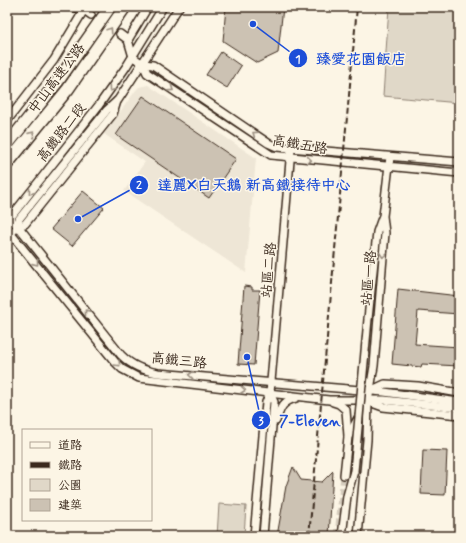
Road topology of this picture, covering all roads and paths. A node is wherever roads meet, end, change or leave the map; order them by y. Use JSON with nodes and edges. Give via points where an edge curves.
{"nodes":[{"id":1,"x":72,"y":7,"type":"edge"},
{"id":2,"x":110,"y":7,"type":"edge"},
{"id":3,"x":125,"y":7,"type":"edge"},
{"id":4,"x":148,"y":7,"type":"edge"},
{"id":5,"x":163,"y":7,"type":"edge"},
{"id":6,"x":179,"y":7,"type":"edge"},
{"id":7,"x":84,"y":8,"type":"edge"},
{"id":8,"x":91,"y":15,"type":"tunnel mouth"},
{"id":9,"x":120,"y":34,"type":"tunnel mouth"},
{"id":10,"x":128,"y":40,"type":"junction"},
{"id":11,"x":133,"y":57,"type":"junction"},
{"id":12,"x":143,"y":64,"type":"junction"},
{"id":13,"x":7,"y":121,"type":"edge"},
{"id":14,"x":7,"y":145,"type":"edge"},
{"id":15,"x":291,"y":149,"type":"junction"},
{"id":16,"x":390,"y":156,"type":"junction"},
{"id":17,"x":290,"y":158,"type":"junction"},
{"id":18,"x":459,"y":162,"type":"edge"},
{"id":19,"x":7,"y":164,"type":"edge"},
{"id":20,"x":389,"y":167,"type":"junction"},
{"id":21,"x":459,"y":173,"type":"edge"},
{"id":22,"x":383,"y":216,"type":"junction"},
{"id":23,"x":8,"y":219,"type":"edge"},
{"id":24,"x":18,"y":226,"type":"junction"},
{"id":25,"x":8,"y":233,"type":"edge"},
{"id":26,"x":271,"y":382,"type":"junction"},
{"id":27,"x":370,"y":391,"type":"junction"},
{"id":28,"x":270,"y":393,"type":"junction"},
{"id":29,"x":459,"y":393,"type":"edge"},
{"id":30,"x":298,"y":398,"type":"junction"},
{"id":31,"x":329,"y":400,"type":"junction"},
{"id":32,"x":368,"y":402,"type":"junction"},
{"id":33,"x":459,"y":402,"type":"edge"},
{"id":34,"x":459,"y":408,"type":"edge"},
{"id":35,"x":459,"y":415,"type":"edge"},
{"id":36,"x":271,"y":436,"type":"junction"},
{"id":37,"x":348,"y":438,"type":"junction"},
{"id":38,"x":346,"y":456,"type":"junction"},
{"id":39,"x":365,"y":457,"type":"junction"},
{"id":40,"x":344,"y":475,"type":"tunnel mouth"},
{"id":41,"x":254,"y":536,"type":"edge"},
{"id":42,"x":263,"y":536,"type":"edge"},
{"id":43,"x":342,"y":536,"type":"edge"},
{"id":44,"x":358,"y":536,"type":"edge"}],
"edges":[{"from":1,"to":7,"type":"street"},
{"from":2,"to":14,"type":"highway","name":"中山高速公路","via":[[58,81]]},
{"from":19,"to":3,"type":"highway","name":"中山高速公路","one_way":true,"via":[[68,89]]},
{"from":4,"to":10,"type":"street"},
{"from":5,"to":11,"type":"street","name":"高鐵路二段"},
{"from":6,"to":12,"type":"street"},
{"from":7,"to":8,"type":"street"},
{"from":7,"to":13,"type":"street","via":[[54,60]]},
{"from":9,"to":10,"type":"street"},
{"from":10,"to":11,"type":"street"},
{"from":11,"to":12,"type":"street","name":"高鐵五路"},
{"from":11,"to":23,"type":"street","name":"高鐵路二段","one_way":true,"via":[[81,129]]},
{"from":15,"to":12,"type":"street","name":"高鐵五路","one_way":true,"via":[[268,143],[153,65]]},
{"from":12,"to":17,"type":"street","name":"高鐵五路","one_way":true,"via":[[147,73],[264,152]]},
{"from":12,"to":24,"type":"street","via":[[118,100],[113,114],[93,140],[25,224]]},
{"from":15,"to":16,"type":"street","name":"高鐵五路"},
{"from":15,"to":17,"type":"street","name":"站區二路"},
{"from":16,"to":18,"type":"street","name":"高鐵五路"},
{"from":16,"to":20,"type":"street","name":"站區一路"},
{"from":17,"to":20,"type":"street","name":"高鐵五路","one_way":true},
{"from":17,"to":26,"type":"street","name":"站區二路"},
{"from":20,"to":21,"type":"street","name":"高鐵五路"},
{"from":20,"to":22,"type":"street","name":"站區一路"},
{"from":22,"to":27,"type":"street","name":"站區一路","one_way":true,"via":[[385,233]]},
{"from":22,"to":43,"type":"street","bridge":true,"via":[[377,232],[354,466],[345,504]]},
{"from":23,"to":24,"type":"street","name":"高鐵三路"},
{"from":24,"to":25,"type":"street"},
{"from":26,"to":24,"type":"street","name":"高鐵三路","one_way":true,"via":[[158,373],[134,366],[117,350]]},
{"from":25,"to":28,"type":"street","name":"高鐵三路","one_way":true,"via":[[115,362],[129,374],[148,380]]},
{"from":26,"to":27,"type":"street","name":"高鐵三路"},
{"from":26,"to":28,"type":"street","name":"站區二路"},
{"from":27,"to":29,"type":"street","name":"高鐵三路","via":[[385,384]]},
{"from":27,"to":32,"type":"street","name":"站區一路"},
{"from":27,"to":33,"type":"street","name":"高鐵三路"},
{"from":28,"to":30,"type":"street","name":"高鐵三路"},
{"from":28,"to":36,"type":"street","name":"站區二路","via":[[274,402]]},
{"from":28,"to":41,"type":"street","name":"站區二路","via":[[266,402]]},
{"from":30,"to":31,"type":"street","name":"高鐵三路"},
{"from":30,"to":36,"type":"street","via":[[286,401],[279,408]]},
{"from":31,"to":32,"type":"street","name":"高鐵三路"},
{"from":31,"to":37,"type":"street","via":[[340,404],[346,410]]},
{"from":32,"to":34,"type":"street","name":"高鐵三路","via":[[384,400]]},
{"from":32,"to":35,"type":"street","name":"高鐵三路","via":[[383,407]]},
{"from":32,"to":37,"type":"street","name":"站區一路"},
{"from":32,"to":39,"type":"street","name":"站區一路"},
{"from":36,"to":42,"type":"street","name":"站區二路"},
{"from":37,"to":38,"type":"street","name":"站區一路"},
{"from":38,"to":39,"type":"street","via":[[350,449],[356,446],[363,449]]},
{"from":38,"to":40,"type":"street","name":"站區一路"},
{"from":39,"to":44,"type":"street","name":"站區一路"}]}
